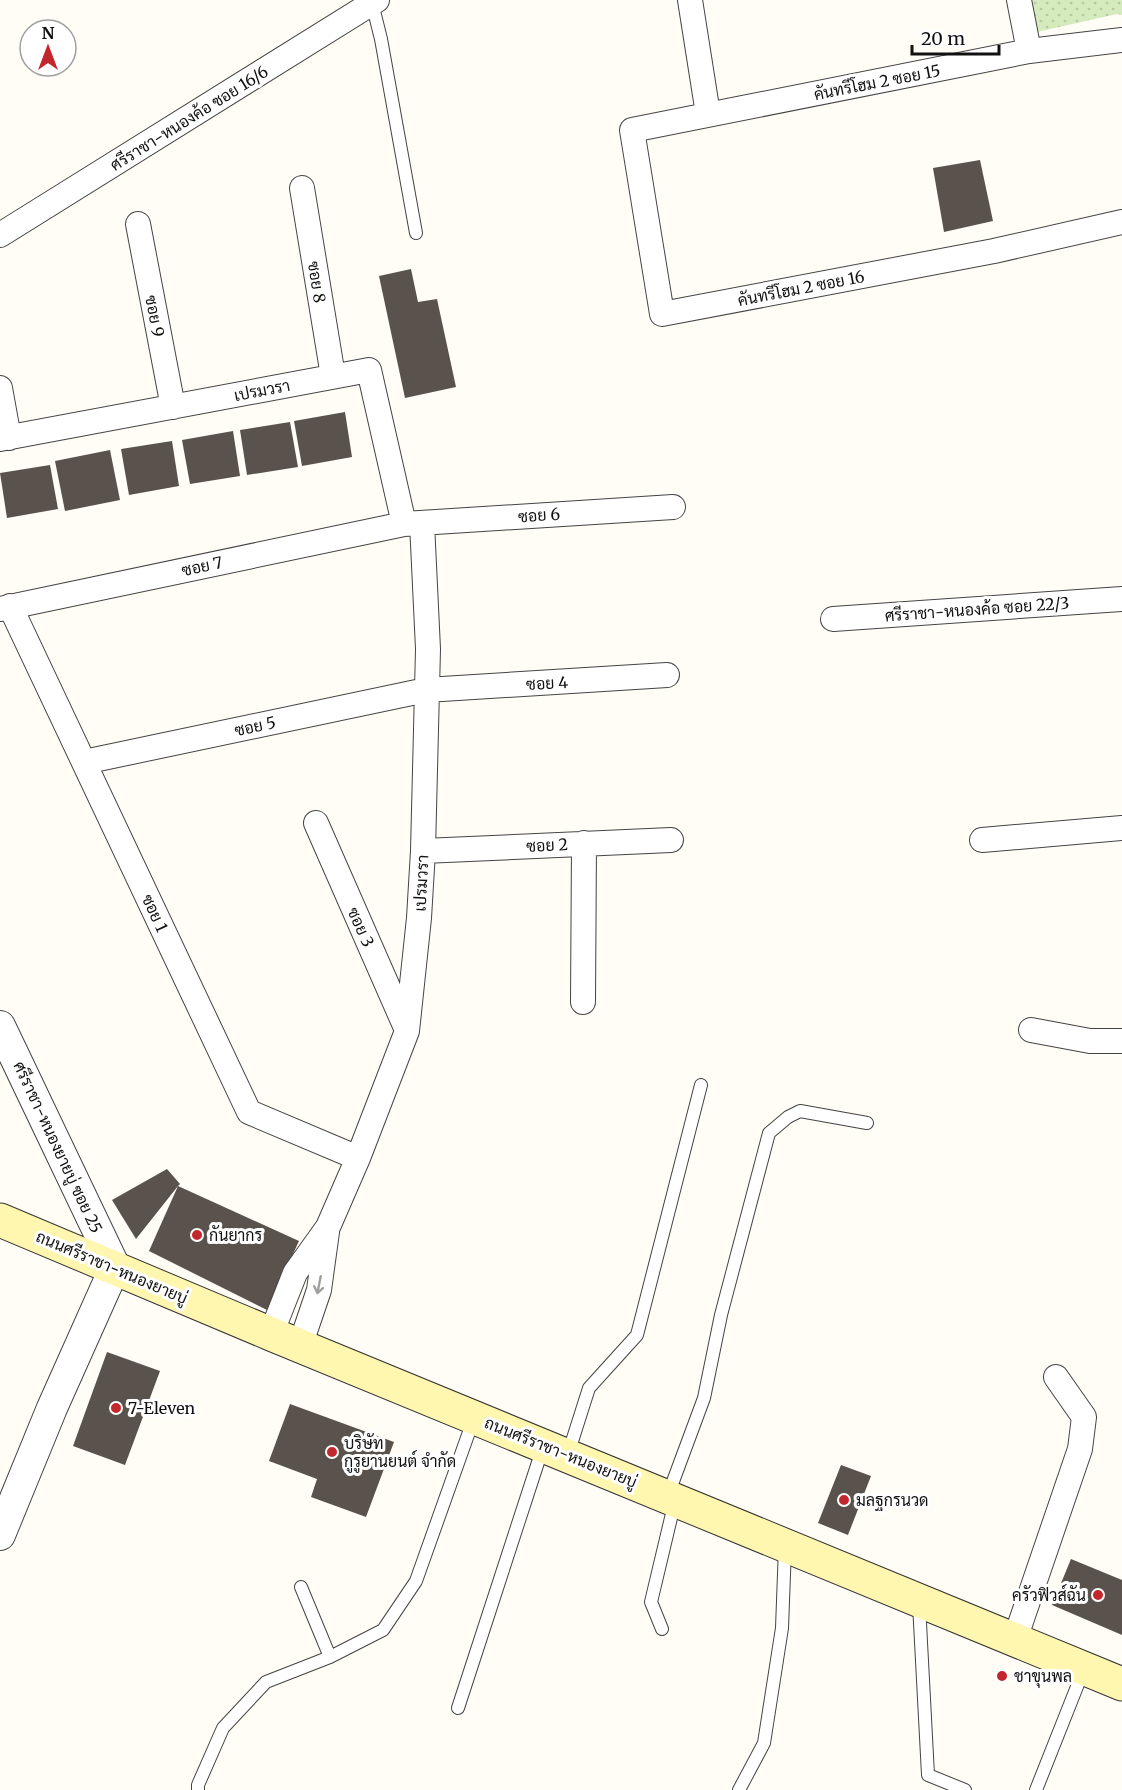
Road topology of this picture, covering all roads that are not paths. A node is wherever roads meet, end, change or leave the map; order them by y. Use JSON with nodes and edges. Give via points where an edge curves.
{"nodes":[{"id":1,"x":690,"y":0,"type":"edge"},
{"id":2,"x":1019,"y":0,"type":"edge"},
{"id":3,"x":375,"y":2,"type":"edge"},
{"id":4,"x":1122,"y":40,"type":"edge"},
{"id":5,"x":1029,"y":51,"type":"junction"},
{"id":6,"x":708,"y":114,"type":"junction"},
{"id":7,"x":632,"y":130,"type":"joint"},
{"id":8,"x":302,"y":188,"type":"dead end"},
{"id":9,"x":1122,"y":222,"type":"edge"},
{"id":10,"x":138,"y":224,"type":"dead end"},
{"id":11,"x":417,"y":232,"type":"dead end"},
{"id":12,"x":0,"y":235,"type":"edge"},
{"id":13,"x":333,"y":376,"type":"junction"},
{"id":14,"x":0,"y":388,"type":"edge"},
{"id":15,"x":173,"y":407,"type":"junction"},
{"id":16,"x":4,"y":438,"type":"edge"},
{"id":17,"x":673,"y":507,"type":"dead end"},
{"id":18,"x":413,"y":523,"type":"junction"},
{"id":19,"x":1122,"y":599,"type":"edge"},
{"id":20,"x":5,"y":607,"type":"edge"},
{"id":21,"x":833,"y":618,"type":"dead end"},
{"id":22,"x":667,"y":675,"type":"dead end"},
{"id":23,"x":426,"y":690,"type":"junction"},
{"id":24,"x":84,"y":762,"type":"junction"},
{"id":25,"x":316,"y":823,"type":"dead end"},
{"id":26,"x":1122,"y":828,"type":"edge"},
{"id":27,"x":671,"y":840,"type":"dead end"},
{"id":28,"x":982,"y":840,"type":"dead end"},
{"id":29,"x":584,"y":843,"type":"junction"},
{"id":30,"x":423,"y":851,"type":"junction"},
{"id":31,"x":583,"y":1002,"type":"dead end"},
{"id":32,"x":0,"y":1026,"type":"edge"},
{"id":33,"x":1031,"y":1030,"type":"dead end"},
{"id":34,"x":406,"y":1031,"type":"junction"},
{"id":35,"x":1122,"y":1041,"type":"edge"},
{"id":36,"x":701,"y":1085,"type":"dead end"},
{"id":37,"x":867,"y":1123,"type":"dead end"},
{"id":38,"x":358,"y":1158,"type":"junction"},
{"id":39,"x":0,"y":1220,"type":"edge"},
{"id":40,"x":115,"y":1268,"type":"junction"},
{"id":41,"x":285,"y":1340,"type":"junction"},
{"id":42,"x":1056,"y":1377,"type":"dead end"},
{"id":43,"x":474,"y":1417,"type":"junction"},
{"id":44,"x":555,"y":1450,"type":"junction"},
{"id":45,"x":671,"y":1498,"type":"junction"},
{"id":46,"x":0,"y":1535,"type":"edge"},
{"id":47,"x":785,"y":1544,"type":"junction"},
{"id":48,"x":301,"y":1587,"type":"dead end"},
{"id":49,"x":919,"y":1600,"type":"junction"},
{"id":50,"x":662,"y":1629,"type":"dead end"},
{"id":51,"x":1015,"y":1640,"type":"junction"},
{"id":52,"x":330,"y":1657,"type":"junction"},
{"id":53,"x":1084,"y":1668,"type":"junction"},
{"id":54,"x":1122,"y":1684,"type":"edge"},
{"id":55,"x":458,"y":1708,"type":"dead end"},
{"id":56,"x":198,"y":1790,"type":"edge"},
{"id":57,"x":739,"y":1790,"type":"edge"},
{"id":58,"x":965,"y":1790,"type":"edge"},
{"id":59,"x":1036,"y":1790,"type":"edge"}],
"edges":[{"from":1,"to":6,"type":"street"},
{"from":2,"to":5,"type":"street"},
{"from":3,"to":11,"type":"lane"},
{"from":3,"to":12,"type":"street","name":"ศรีราชา-หนองค้อ ซอย 16/6"},
{"from":4,"to":5,"type":"street","name":"คันทรีโฮม 2 ซอย 15"},
{"from":5,"to":6,"type":"street","name":"คันทรีโฮม 2 ซอย 15"},
{"from":6,"to":7,"type":"street","name":"คันทรีโฮม 2 ซอย 15"},
{"from":7,"to":9,"type":"street","name":"คันทรีโฮม 2 ซอย 16","via":[[662,314],[994,251]]},
{"from":8,"to":13,"type":"street","name":"ซอย 8"},
{"from":10,"to":15,"type":"street","name":"ซอย 9"},
{"from":13,"to":15,"type":"street","name":"เปรมวรา"},
{"from":13,"to":18,"type":"street","name":"เปรมวรา","via":[[369,370]]},
{"from":14,"to":16,"type":"street"},
{"from":15,"to":16,"type":"street","name":"เปรมวรา"},
{"from":17,"to":18,"type":"street","name":"ซอย 6"},
{"from":18,"to":20,"type":"street","name":"ซอย 7"},
{"from":18,"to":23,"type":"street","name":"เปรมวรา","via":[[428,649]]},
{"from":19,"to":21,"type":"street","name":"ศรีราชา-หนองค้อ ซอย 22/3"},
{"from":20,"to":24,"type":"street","name":"ซอย 1"},
{"from":22,"to":23,"type":"street","name":"ซอย 4"},
{"from":23,"to":24,"type":"street","name":"ซอย 5"},
{"from":23,"to":30,"type":"street","name":"เปรมวรา"},
{"from":24,"to":38,"type":"street","name":"ซอย 1","via":[[249,1112]]},
{"from":25,"to":34,"type":"street","name":"ซอย 3"},
{"from":26,"to":28,"type":"street"},
{"from":27,"to":29,"type":"street","name":"ซอย 2"},
{"from":29,"to":30,"type":"street","name":"ซอย 2"},
{"from":29,"to":31,"type":"street"},
{"from":30,"to":34,"type":"street","name":"เปรมวรา"},
{"from":32,"to":40,"type":"street","name":"ศรีราชา-หนองยายบู่ ซอย 25"},
{"from":33,"to":35,"type":"street","via":[[1090,1041]]},
{"from":34,"to":38,"type":"street","name":"เปรมวรา"},
{"from":36,"to":44,"type":"lane","via":[[637,1335],[589,1388]]},
{"from":37,"to":45,"type":"lane","via":[[800,1111],[769,1133],[704,1398]]},
{"from":38,"to":41,"type":"street","name":"เปรมวรา","via":[[328,1227],[319,1290]]},
{"from":39,"to":40,"type":"main road","name":"ถนนศรีราชา-หนองยายบู่"},
{"from":40,"to":41,"type":"main road","name":"ถนนศรีราชา-หนองยายบู่"},
{"from":40,"to":46,"type":"street"},
{"from":41,"to":43,"type":"main road","name":"ถนนศรีราชา-หนองยายบู่"},
{"from":42,"to":51,"type":"street","via":[[1084,1417],[1080,1449]]},
{"from":43,"to":44,"type":"main road","name":"ถนนศรีราชา-หนองยายบู่"},
{"from":43,"to":52,"type":"lane","via":[[417,1581],[383,1630]]},
{"from":44,"to":45,"type":"main road","name":"ถนนศรีราชา-หนองยายบู่"},
{"from":44,"to":55,"type":"lane"},
{"from":45,"to":47,"type":"main road","name":"ถนนศรีราชา-หนองยายบู่"},
{"from":45,"to":50,"type":"lane","via":[[651,1602]]},
{"from":47,"to":49,"type":"main road","name":"ถนนศรีราชา-หนองยายบู่"},
{"from":47,"to":57,"type":"lane","via":[[782,1628],[764,1743]]},
{"from":48,"to":52,"type":"lane"},
{"from":49,"to":51,"type":"main road","name":"ถนนศรีราชา-หนองยายบู่"},
{"from":49,"to":58,"type":"lane","via":[[928,1775]]},
{"from":51,"to":53,"type":"main road","name":"ถนนศรีราชา-หนองยายบู่"},
{"from":52,"to":56,"type":"lane","via":[[266,1682],[223,1728]]},
{"from":53,"to":54,"type":"main road","name":"ถนนศรีราชา-หนองยายบู่"},
{"from":53,"to":59,"type":"lane"}]}
